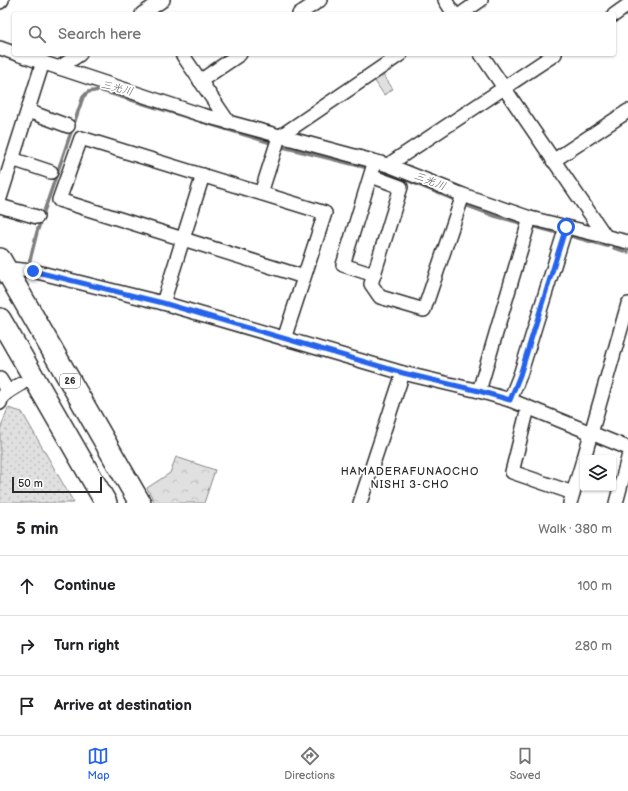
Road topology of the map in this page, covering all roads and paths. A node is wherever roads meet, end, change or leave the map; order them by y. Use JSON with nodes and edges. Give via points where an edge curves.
{"nodes":[{"id":1,"x":163,"y":0,"type":"edge"},
{"id":2,"x":320,"y":0,"type":"edge"},
{"id":3,"x":445,"y":0,"type":"edge"},
{"id":4,"x":482,"y":0,"type":"edge"},
{"id":5,"x":628,"y":5,"type":"edge"},
{"id":6,"x":149,"y":9,"type":"edge"},
{"id":7,"x":302,"y":12,"type":"edge"},
{"id":8,"x":453,"y":12,"type":"edge"},
{"id":9,"x":464,"y":12,"type":"edge"},
{"id":10,"x":616,"y":14,"type":"edge"},
{"id":11,"x":24,"y":56,"type":"edge"},
{"id":12,"x":77,"y":56,"type":"edge"},
{"id":13,"x":183,"y":56,"type":"edge"},
{"id":14,"x":237,"y":56,"type":"edge"},
{"id":15,"x":398,"y":56,"type":"edge"},
{"id":16,"x":482,"y":56,"type":"edge"},
{"id":17,"x":552,"y":56,"type":"edge"},
{"id":18,"x":43,"y":62,"type":"junction"},
{"id":19,"x":59,"y":68,"type":"junction"},
{"id":20,"x":200,"y":81,"type":"junction"},
{"id":21,"x":504,"y":88,"type":"junction"},
{"id":22,"x":28,"y":111,"type":"junction"},
{"id":23,"x":628,"y":111,"type":"edge"},
{"id":24,"x":229,"y":123,"type":"junction"},
{"id":25,"x":68,"y":126,"type":"dead end"},
{"id":26,"x":277,"y":144,"type":"junction"},
{"id":27,"x":12,"y":159,"type":"junction"},
{"id":28,"x":553,"y":161,"type":"junction"},
{"id":29,"x":374,"y":162,"type":"junction"},
{"id":30,"x":388,"y":165,"type":"junction"},
{"id":31,"x":51,"y":172,"type":"dead end"},
{"id":32,"x":203,"y":175,"type":"junction"},
{"id":33,"x":371,"y":176,"type":"junction"},
{"id":34,"x":261,"y":193,"type":"junction"},
{"id":35,"x":463,"y":195,"type":"junction"},
{"id":36,"x":0,"y":198,"type":"edge"},
{"id":37,"x":0,"y":206,"type":"edge"},
{"id":38,"x":36,"y":217,"type":"dead end"},
{"id":39,"x":530,"y":218,"type":"junction"},
{"id":40,"x":566,"y":227,"type":"junction"},
{"id":41,"x":606,"y":237,"type":"junction"},
{"id":42,"x":183,"y":239,"type":"junction"},
{"id":43,"x":628,"y":242,"type":"edge"},
{"id":44,"x":1,"y":270,"type":"edge"},
{"id":45,"x":374,"y":274,"type":"junction"},
{"id":46,"x":304,"y":277,"type":"junction"},
{"id":47,"x":163,"y":303,"type":"junction"},
{"id":48,"x":628,"y":304,"type":"edge"},
{"id":49,"x":0,"y":319,"type":"edge"},
{"id":50,"x":284,"y":339,"type":"junction"},
{"id":51,"x":623,"y":339,"type":"edge"},
{"id":52,"x":0,"y":347,"type":"edge"},
{"id":53,"x":403,"y":373,"type":"junction"},
{"id":54,"x":0,"y":379,"type":"edge"},
{"id":55,"x":14,"y":388,"type":"junction"},
{"id":56,"x":479,"y":391,"type":"junction"},
{"id":57,"x":510,"y":400,"type":"junction"},
{"id":58,"x":0,"y":403,"type":"edge"},
{"id":59,"x":528,"y":408,"type":"junction"},
{"id":60,"x":591,"y":434,"type":"junction"},
{"id":61,"x":628,"y":448,"type":"edge"},
{"id":62,"x":584,"y":455,"type":"edge"},
{"id":63,"x":628,"y":458,"type":"edge"},
{"id":64,"x":580,"y":470,"type":"edge"},
{"id":65,"x":572,"y":498,"type":"edge"},
{"id":66,"x":90,"y":503,"type":"edge"},
{"id":67,"x":106,"y":503,"type":"edge"},
{"id":68,"x":124,"y":503,"type":"edge"},
{"id":69,"x":140,"y":503,"type":"edge"},
{"id":70,"x":360,"y":503,"type":"edge"},
{"id":71,"x":616,"y":503,"type":"edge"}],
"edges":[{"from":1,"to":6,"type":"street"},
{"from":2,"to":7,"type":"street"},
{"from":3,"to":8,"type":"street"},
{"from":4,"to":9,"type":"street"},
{"from":5,"to":10,"type":"street"},
{"from":11,"to":18,"type":"street"},
{"from":12,"to":19,"type":"street"},
{"from":13,"to":20,"type":"street"},
{"from":14,"to":20,"type":"street"},
{"from":15,"to":26,"type":"street"},
{"from":16,"to":21,"type":"street"},
{"from":17,"to":21,"type":"street"},
{"from":18,"to":19,"type":"street"},
{"from":18,"to":22,"type":"street"},
{"from":19,"to":24,"type":"street"},
{"from":20,"to":24,"type":"street"},
{"from":21,"to":28,"type":"street"},
{"from":21,"to":30,"type":"street"},
{"from":22,"to":25,"type":"street"},
{"from":22,"to":27,"type":"street"},
{"from":23,"to":28,"type":"street"},
{"from":24,"to":26,"type":"street"},
{"from":26,"to":29,"type":"street"},
{"from":26,"to":34,"type":"street"},
{"from":27,"to":31,"type":"street"},
{"from":27,"to":36,"type":"street"},
{"from":28,"to":41,"type":"street"},
{"from":29,"to":30,"type":"street"},
{"from":29,"to":33,"type":"street"},
{"from":30,"to":35,"type":"street"},
{"from":32,"to":34,"type":"street"},
{"from":32,"to":42,"type":"street"},
{"from":32,"to":42,"type":"street","via":[[81,138],[59,200]]},
{"from":33,"to":45,"type":"street","via":[[401,187]]},
{"from":33,"to":45,"type":"street","via":[[343,265]]},
{"from":34,"to":46,"type":"street","via":[[325,213]]},
{"from":35,"to":39,"type":"street"},
{"from":35,"to":45,"type":"street","via":[[424,310],[380,297],[370,284]]},
{"from":37,"to":38,"type":"street"},
{"from":39,"to":40,"type":"street"},
{"from":39,"to":56,"type":"street"},
{"from":40,"to":41,"type":"street"},
{"from":40,"to":57,"type":"street"},
{"from":41,"to":43,"type":"street"},
{"from":42,"to":46,"type":"street"},
{"from":42,"to":47,"type":"street"},
{"from":44,"to":47,"type":"street","via":[[33,271]]},
{"from":44,"to":68,"type":"highway","number":"26"},
{"from":44,"to":69,"type":"highway","number":"26"},
{"from":46,"to":50,"type":"street"},
{"from":47,"to":50,"type":"street"},
{"from":48,"to":51,"type":"street"},
{"from":49,"to":67,"type":"highway"},
{"from":50,"to":53,"type":"street"},
{"from":51,"to":60,"type":"street"},
{"from":52,"to":55,"type":"highway"},
{"from":53,"to":56,"type":"street"},
{"from":53,"to":70,"type":"street"},
{"from":54,"to":55,"type":"street"},
{"from":55,"to":58,"type":"street","via":[[2,397]]},
{"from":55,"to":66,"type":"highway"},
{"from":56,"to":57,"type":"street"},
{"from":57,"to":59,"type":"street"},
{"from":59,"to":60,"type":"street"},
{"from":59,"to":65,"type":"street","via":[[512,472]]},
{"from":60,"to":61,"type":"street"},
{"from":60,"to":62,"type":"street"},
{"from":63,"to":71,"type":"street"},
{"from":64,"to":65,"type":"street"}]}
